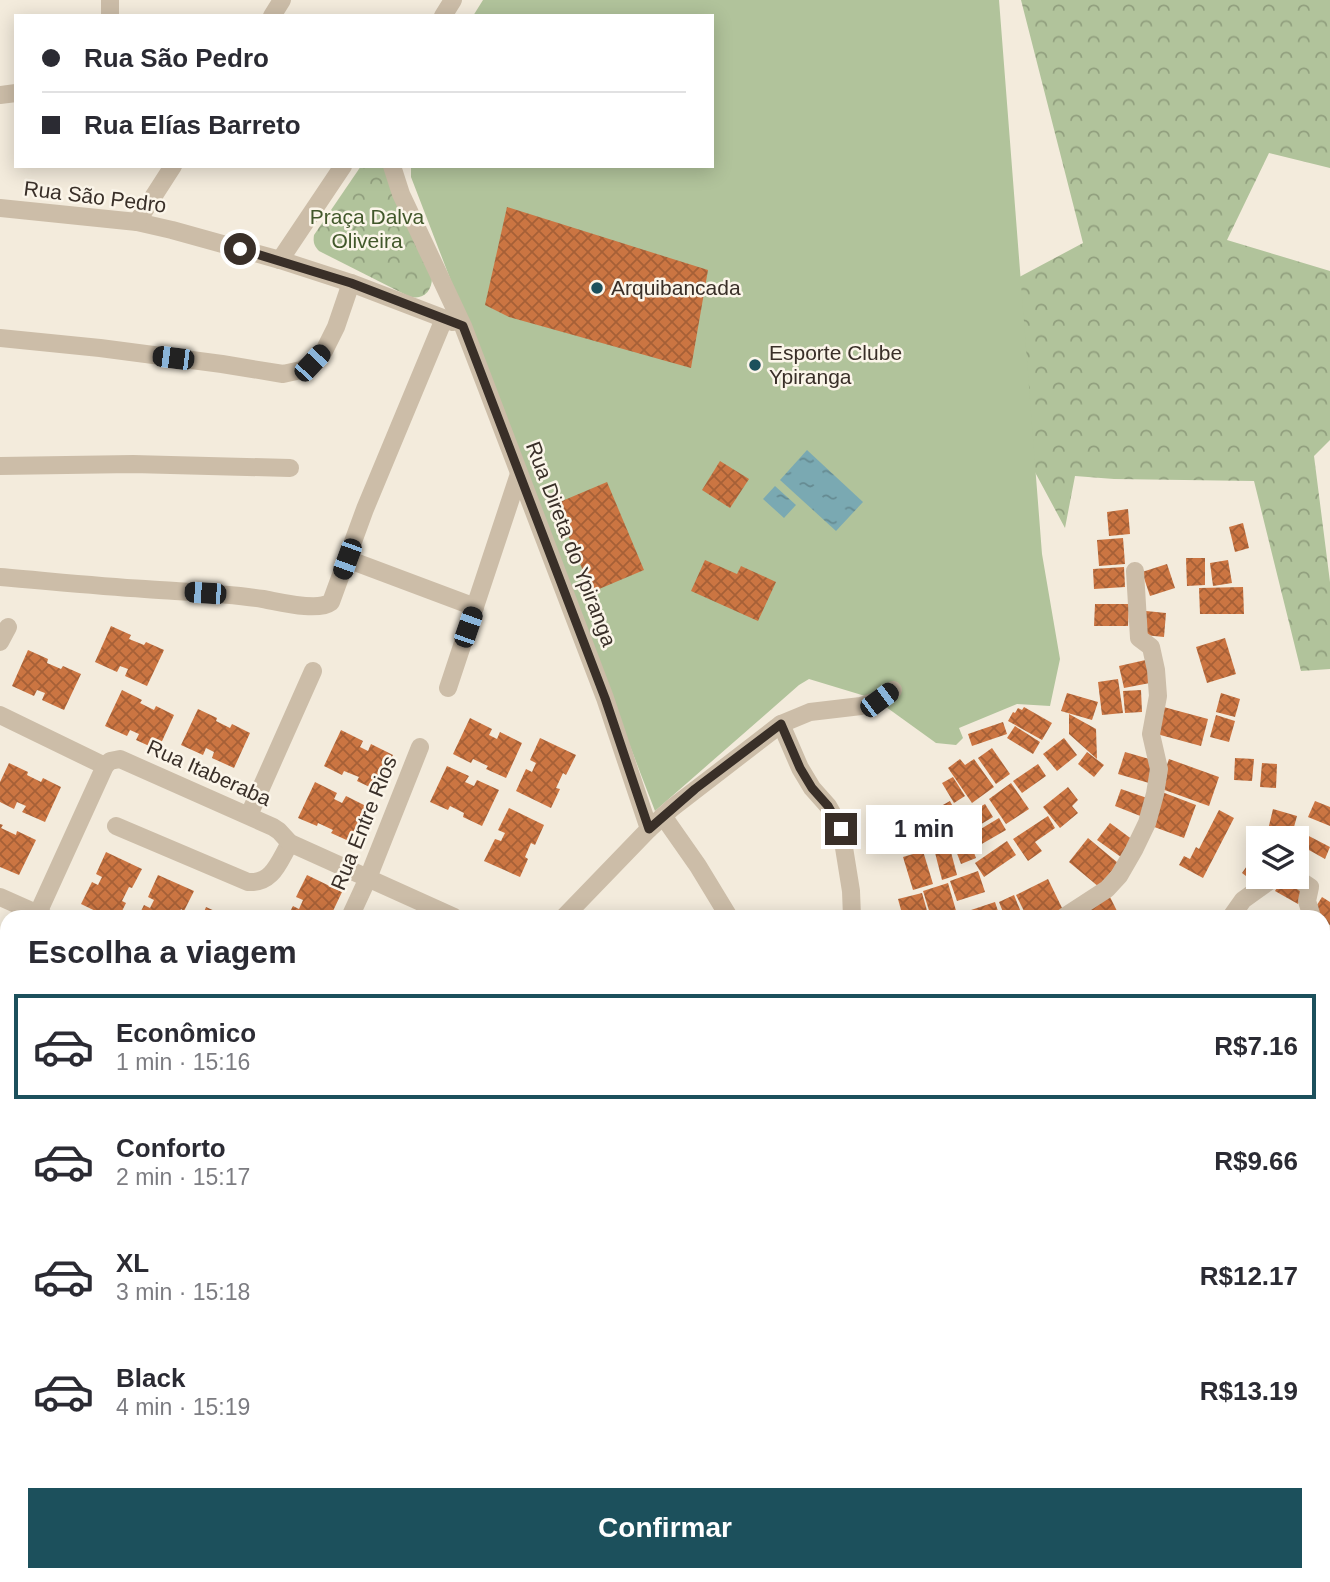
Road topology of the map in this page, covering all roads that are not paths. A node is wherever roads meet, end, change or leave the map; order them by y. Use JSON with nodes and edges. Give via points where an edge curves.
{"nodes":[{"id":1,"x":172,"y":168,"type":"edge"},
{"id":2,"x":342,"y":168,"type":"edge"},
{"id":3,"x":393,"y":168,"type":"edge"},
{"id":4,"x":0,"y":208,"type":"edge"},
{"id":5,"x":137,"y":222,"type":"junction"},
{"id":6,"x":280,"y":260,"type":"junction"},
{"id":7,"x":351,"y":283,"type":"junction"},
{"id":8,"x":444,"y":318,"type":"junction"},
{"id":9,"x":463,"y":326,"type":"junction"},
{"id":10,"x":0,"y":338,"type":"edge"},
{"id":11,"x":0,"y":466,"type":"edge"},
{"id":12,"x":290,"y":468,"type":"dead end"},
{"id":13,"x":519,"y":474,"type":"junction"},
{"id":14,"x":347,"y":559,"type":"junction"},
{"id":15,"x":1135,"y":571,"type":"dead end"},
{"id":16,"x":0,"y":577,"type":"edge"},
{"id":17,"x":475,"y":607,"type":"junction"},
{"id":18,"x":313,"y":671,"type":"dead end"},
{"id":19,"x":448,"y":688,"type":"dead end"},
{"id":20,"x":892,"y":690,"type":"dead end"},
{"id":21,"x":0,"y":715,"type":"edge"},
{"id":22,"x":781,"y":724,"type":"junction"},
{"id":23,"x":420,"y":747,"type":"dead end"},
{"id":24,"x":105,"y":765,"type":"junction"},
{"id":25,"x":249,"y":815,"type":"junction"},
{"id":26,"x":663,"y":816,"type":"junction"},
{"id":27,"x":116,"y":826,"type":"dead end"},
{"id":28,"x":649,"y":829,"type":"junction"},
{"id":29,"x":290,"y":843,"type":"junction"},
{"id":30,"x":368,"y":878,"type":"junction"},
{"id":31,"x":1309,"y":886,"type":"edge"},
{"id":32,"x":1258,"y":889,"type":"edge"},
{"id":33,"x":0,"y":897,"type":"edge"},
{"id":34,"x":30,"y":910,"type":"edge"},
{"id":35,"x":43,"y":910,"type":"edge"},
{"id":36,"x":353,"y":910,"type":"edge"},
{"id":37,"x":439,"y":910,"type":"edge"},
{"id":38,"x":571,"y":910,"type":"edge"},
{"id":39,"x":725,"y":910,"type":"edge"},
{"id":40,"x":852,"y":910,"type":"edge"},
{"id":41,"x":1075,"y":910,"type":"edge"},
{"id":42,"x":1236,"y":910,"type":"edge"},
{"id":43,"x":1310,"y":910,"type":"edge"}],
"edges":[{"from":1,"to":5,"type":"street"},
{"from":2,"to":6,"type":"street"},
{"from":3,"to":9,"type":"street","name":"Rua Direta do Ypiranga"},
{"from":4,"to":5,"type":"street","name":"Rua São Pedro"},
{"from":5,"to":6,"type":"street","name":"Rua São Pedro"},
{"from":6,"to":7,"type":"street","name":"Rua São Pedro"},
{"from":7,"to":8,"type":"street","name":"Rua São Pedro"},
{"from":7,"to":10,"type":"street","via":[[324,351],[301,370],[283,374]]},
{"from":8,"to":9,"type":"street","name":"Rua São Pedro"},
{"from":8,"to":14,"type":"street"},
{"from":9,"to":13,"type":"street","name":"Rua Direta do Ypiranga"},
{"from":11,"to":12,"type":"street"},
{"from":13,"to":17,"type":"street"},
{"from":13,"to":28,"type":"street","name":"Rua Direta do Ypiranga","via":[[605,698]]},
{"from":14,"to":16,"type":"street","via":[[326,605]]},
{"from":14,"to":17,"type":"street"},
{"from":15,"to":41,"type":"street","via":[[1139,638],[1151,648],[1156,670],[1158,696],[1151,734],[1159,769],[1147,823],[1119,876]]},
{"from":17,"to":19,"type":"street"},
{"from":18,"to":25,"type":"street"},
{"from":20,"to":22,"type":"street","via":[[861,706],[810,712]]},
{"from":21,"to":24,"type":"street","name":"Rua Itaberaba"},
{"from":22,"to":26,"type":"street"},
{"from":22,"to":40,"type":"street","via":[[800,768],[841,829]]},
{"from":23,"to":30,"type":"street","name":"Rua Entre Rios"},
{"from":24,"to":25,"type":"street","name":"Rua Itaberaba","via":[[120,759]]},
{"from":24,"to":35,"type":"street"},
{"from":25,"to":29,"type":"street","name":"Rua Itaberaba","via":[[279,831]]},
{"from":26,"to":28,"type":"street"},
{"from":26,"to":39,"type":"street"},
{"from":27,"to":29,"type":"street","via":[[257,883],[271,874]]},
{"from":28,"to":38,"type":"street"},
{"from":29,"to":30,"type":"street","name":"Rua Itaberaba"},
{"from":30,"to":36,"type":"street","name":"Rua Entre Rios"},
{"from":30,"to":37,"type":"street","name":"Rua Itaberaba"},
{"from":31,"to":43,"type":"street"},
{"from":32,"to":42,"type":"street"},
{"from":33,"to":34,"type":"street"}]}
